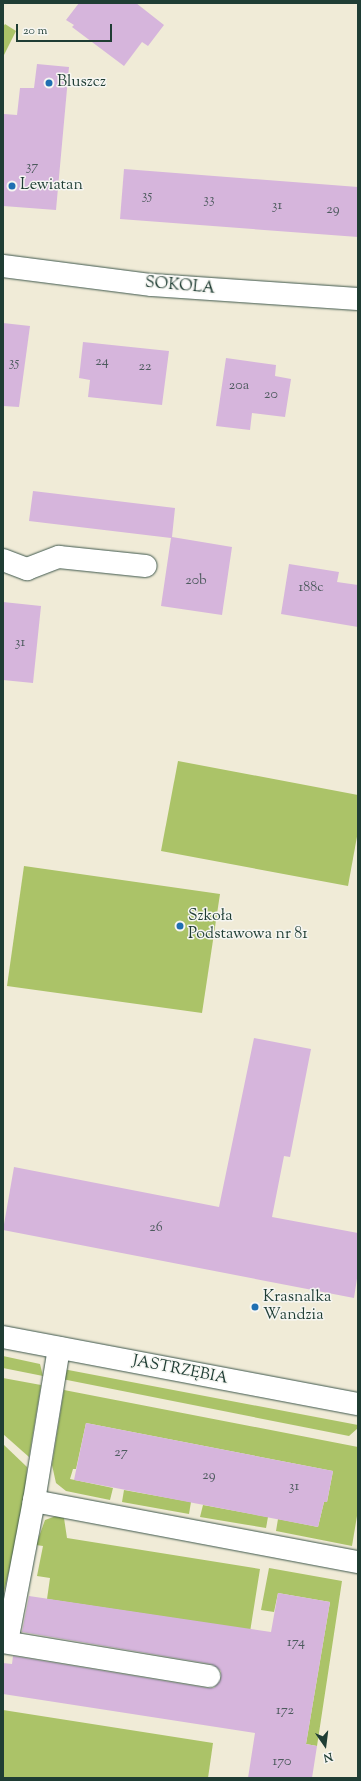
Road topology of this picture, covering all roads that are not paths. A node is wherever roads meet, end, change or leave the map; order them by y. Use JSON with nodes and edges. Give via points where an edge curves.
{"nodes":[{"id":1,"x":3,"y":266,"type":"edge"},
{"id":2,"x":358,"y":299,"type":"edge"},
{"id":3,"x":3,"y":560,"type":"edge"},
{"id":4,"x":146,"y":566,"type":"dead end"},
{"id":5,"x":3,"y":1337,"type":"edge"},
{"id":6,"x":59,"y":1348,"type":"junction"},
{"id":7,"x":358,"y":1404,"type":"edge"},
{"id":8,"x":34,"y":1501,"type":"junction"},
{"id":9,"x":358,"y":1562,"type":"edge"},
{"id":10,"x":5,"y":1642,"type":"edge"},
{"id":11,"x":209,"y":1676,"type":"dead end"}],
"edges":[{"from":1,"to":2,"type":"street","name":"SOKOLA","via":[[152,285]]},
{"from":3,"to":4,"type":"street","via":[[27,569],[59,557]]},
{"from":5,"to":6,"type":"street","name":"JASTRZĘBIA"},
{"from":6,"to":7,"type":"street","name":"JASTRZĘBIA"},
{"from":6,"to":8,"type":"street"},
{"from":8,"to":9,"type":"street"},
{"from":8,"to":10,"type":"street"},
{"from":10,"to":11,"type":"street"}]}
